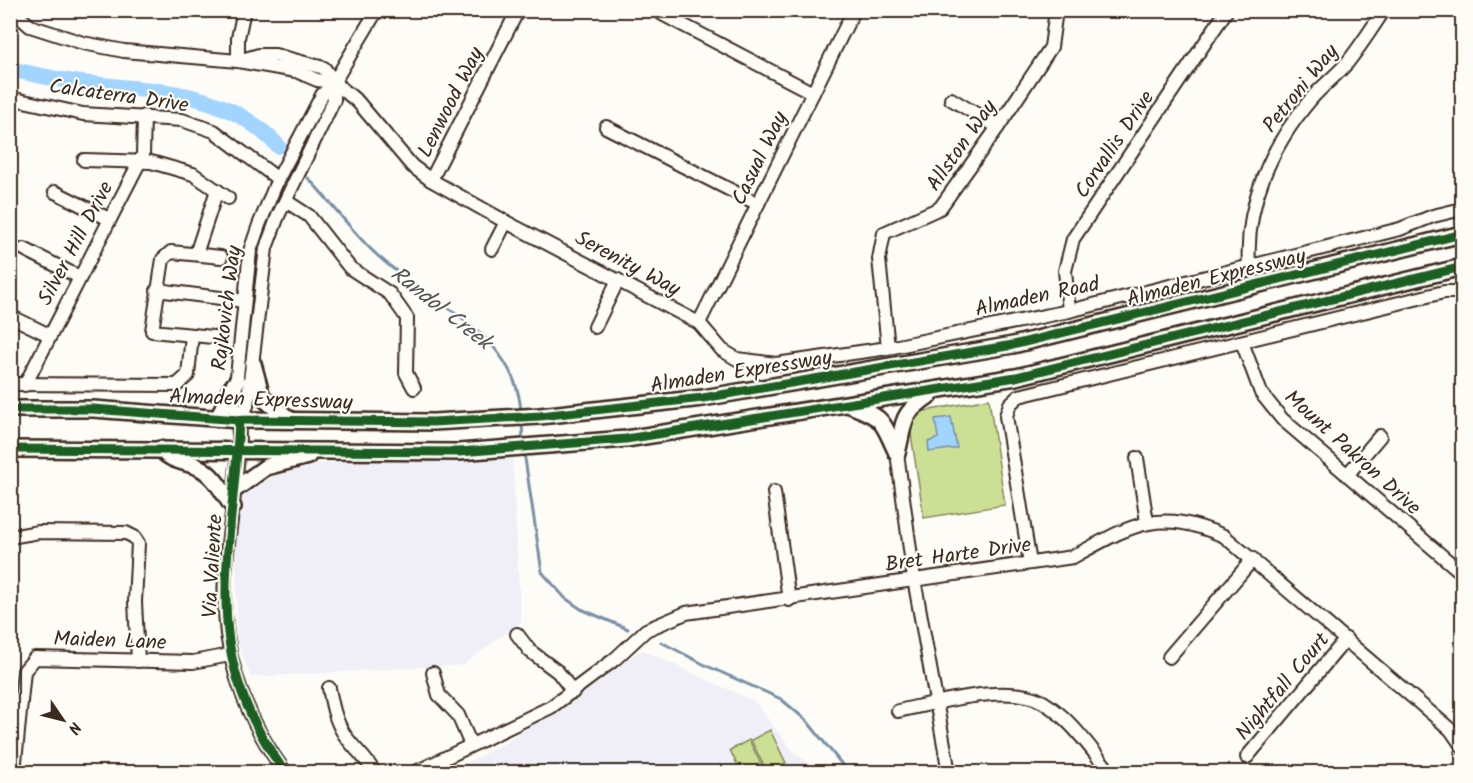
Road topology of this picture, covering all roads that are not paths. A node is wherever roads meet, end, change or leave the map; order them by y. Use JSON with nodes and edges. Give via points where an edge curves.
{"nodes":[{"id":1,"x":12,"y":10,"type":"edge"},
{"id":2,"x":244,"y":10,"type":"edge"},
{"id":3,"x":377,"y":10,"type":"edge"},
{"id":4,"x":518,"y":10,"type":"edge"},
{"id":5,"x":854,"y":10,"type":"edge"},
{"id":6,"x":1056,"y":10,"type":"edge"},
{"id":7,"x":1227,"y":10,"type":"edge"},
{"id":8,"x":1384,"y":10,"type":"edge"},
{"id":9,"x":662,"y":14,"type":"dead end"},
{"id":10,"x":238,"y":61,"type":"junction"},
{"id":11,"x":334,"y":82,"type":"junction"},
{"id":12,"x":813,"y":93,"type":"junction"},
{"id":13,"x":10,"y":98,"type":"edge"},
{"id":14,"x":951,"y":99,"type":"dead end"},
{"id":15,"x":144,"y":116,"type":"junction"},
{"id":16,"x":606,"y":127,"type":"dead end"},
{"id":17,"x":999,"y":127,"type":"junction"},
{"id":18,"x":84,"y":160,"type":"dead end"},
{"id":19,"x":139,"y":163,"type":"junction"},
{"id":20,"x":301,"y":170,"type":"junction"},
{"id":21,"x":278,"y":179,"type":"junction"},
{"id":22,"x":431,"y":180,"type":"junction"},
{"id":23,"x":217,"y":190,"type":"junction"},
{"id":24,"x":55,"y":192,"type":"dead end"},
{"id":25,"x":228,"y":198,"type":"dead end"},
{"id":26,"x":286,"y":201,"type":"junction"},
{"id":27,"x":758,"y":204,"type":"junction"},
{"id":28,"x":1462,"y":209,"type":"edge"},
{"id":29,"x":109,"y":219,"type":"junction"},
{"id":30,"x":506,"y":222,"type":"junction"},
{"id":31,"x":1462,"y":234,"type":"edge"},
{"id":32,"x":24,"y":249,"type":"dead end"},
{"id":33,"x":492,"y":249,"type":"dead end"},
{"id":34,"x":195,"y":254,"type":"junction"},
{"id":35,"x":221,"y":257,"type":"dead end"},
{"id":36,"x":265,"y":258,"type":"junction"},
{"id":37,"x":1249,"y":266,"type":"junction"},
{"id":38,"x":1462,"y":267,"type":"edge"},
{"id":39,"x":79,"y":277,"type":"junction"},
{"id":40,"x":618,"y":280,"type":"junction"},
{"id":41,"x":157,"y":290,"type":"junction"},
{"id":42,"x":1462,"y":292,"type":"edge"},
{"id":43,"x":244,"y":301,"type":"junction"},
{"id":44,"x":1070,"y":310,"type":"junction"},
{"id":45,"x":10,"y":316,"type":"edge"},
{"id":46,"x":699,"y":323,"type":"junction"},
{"id":47,"x":595,"y":327,"type":"dead end"},
{"id":48,"x":49,"y":335,"type":"junction"},
{"id":49,"x":192,"y":335,"type":"junction"},
{"id":50,"x":213,"y":337,"type":"dead end"},
{"id":51,"x":1242,"y":342,"type":"junction"},
{"id":52,"x":888,"y":348,"type":"junction"},
{"id":53,"x":722,"y":350,"type":"joint"},
{"id":54,"x":253,"y":364,"type":"junction"},
{"id":55,"x":237,"y":381,"type":"junction"},
{"id":56,"x":10,"y":384,"type":"edge"},
{"id":57,"x":25,"y":385,"type":"junction"},
{"id":58,"x":414,"y":388,"type":"dead end"},
{"id":59,"x":937,"y":390,"type":"junction"},
{"id":60,"x":849,"y":405,"type":"junction"},
{"id":61,"x":10,"y":409,"type":"edge"},
{"id":62,"x":219,"y":417,"type":"junction"},
{"id":63,"x":239,"y":420,"type":"junction"},
{"id":64,"x":290,"y":420,"type":"junction"},
{"id":65,"x":1380,"y":436,"type":"dead end"},
{"id":66,"x":10,"y":449,"type":"edge"},
{"id":67,"x":160,"y":449,"type":"junction"},
{"id":68,"x":238,"y":450,"type":"junction"},
{"id":69,"x":320,"y":451,"type":"junction"},
{"id":70,"x":897,"y":453,"type":"junction"},
{"id":71,"x":1137,"y":458,"type":"dead end"},
{"id":72,"x":1347,"y":475,"type":"junction"},
{"id":73,"x":234,"y":490,"type":"junction"},
{"id":74,"x":774,"y":492,"type":"dead end"},
{"id":75,"x":233,"y":507,"type":"junction"},
{"id":76,"x":1146,"y":522,"type":"junction"},
{"id":77,"x":10,"y":537,"type":"edge"},
{"id":78,"x":1253,"y":559,"type":"junction"},
{"id":79,"x":1030,"y":563,"type":"junction"},
{"id":80,"x":1462,"y":573,"type":"edge"},
{"id":81,"x":914,"y":579,"type":"junction"},
{"id":82,"x":789,"y":600,"type":"junction"},
{"id":83,"x":517,"y":634,"type":"dead end"},
{"id":84,"x":1346,"y":639,"type":"junction"},
{"id":85,"x":230,"y":655,"type":"junction"},
{"id":86,"x":1169,"y":657,"type":"dead end"},
{"id":87,"x":138,"y":661,"type":"junction"},
{"id":88,"x":433,"y":673,"type":"dead end"},
{"id":89,"x":329,"y":688,"type":"dead end"},
{"id":90,"x":573,"y":693,"type":"junction"},
{"id":91,"x":935,"y":703,"type":"junction"},
{"id":92,"x":898,"y":711,"type":"dead end"},
{"id":93,"x":471,"y":745,"type":"junction"},
{"id":94,"x":1462,"y":746,"type":"edge"},
{"id":95,"x":1247,"y":757,"type":"dead end"},
{"id":96,"x":14,"y":772,"type":"edge"},
{"id":97,"x":285,"y":772,"type":"edge"},
{"id":98,"x":374,"y":772,"type":"edge"},
{"id":99,"x":416,"y":772,"type":"edge"},
{"id":100,"x":952,"y":772,"type":"edge"},
{"id":101,"x":1110,"y":772,"type":"edge"}],
"edges":[{"from":1,"to":10,"type":"street","name":"Serenity Way","via":[[30,26],[83,43]]},
{"from":2,"to":10,"type":"street"},
{"from":3,"to":11,"type":"street","name":"Rajkovich Way"},
{"from":4,"to":22,"type":"street","name":"Lenwood Way"},
{"from":5,"to":12,"type":"street","name":"Casual Way"},
{"from":6,"to":17,"type":"street","name":"Allston Way","via":[[1051,47]]},
{"from":7,"to":44,"type":"street","name":"Corvallis Drive","via":[[1073,239],[1065,271]]},
{"from":8,"to":37,"type":"street","name":"Petroni Way","via":[[1347,63],[1311,99],[1277,148],[1260,183],[1252,213]]},
{"from":9,"to":12,"type":"street"},
{"from":10,"to":11,"type":"street","name":"Serenity Way","via":[[259,55],[301,60],[324,68]]},
{"from":11,"to":20,"type":"street","name":"Rajkovich Way","via":[[334,100]]},
{"from":11,"to":21,"type":"street","name":"Rajkovich Way","via":[[322,95]]},
{"from":11,"to":22,"type":"street","name":"Serenity Way","via":[[358,102],[412,166]]},
{"from":12,"to":27,"type":"street","name":"Casual Way"},
{"from":13,"to":15,"type":"street","name":"Calcaterra Drive","via":[[83,114]]},
{"from":14,"to":17,"type":"street"},
{"from":15,"to":19,"type":"street","name":"Silver Hill Drive","via":[[143,155]]},
{"from":15,"to":21,"type":"street","name":"Calcaterra Drive","via":[[182,120],[214,131]]},
{"from":16,"to":27,"type":"street"},
{"from":17,"to":52,"type":"street","name":"Allston Way","via":[[940,208],[884,233],[879,259]]},
{"from":18,"to":19,"type":"street"},
{"from":19,"to":23,"type":"street","via":[[151,162],[193,174]]},
{"from":19,"to":29,"type":"street","name":"Silver Hill Drive"},
{"from":20,"to":21,"type":"street"},
{"from":20,"to":26,"type":"street","name":"Rajkovich Way"},
{"from":21,"to":36,"type":"street","via":[[281,193],[264,236]]},
{"from":21,"to":43,"type":"street","name":"Rajkovich Way","via":[[250,251]]},
{"from":22,"to":30,"type":"street","name":"Serenity Way"},
{"from":23,"to":25,"type":"street"},
{"from":23,"to":34,"type":"street"},
{"from":24,"to":29,"type":"street"},
{"from":26,"to":36,"type":"street","name":"Rajkovich Way"},
{"from":26,"to":58,"type":"street","via":[[309,216],[350,268],[390,294],[407,318],[406,373]]},
{"from":27,"to":46,"type":"street","name":"Casual Way"},
{"from":28,"to":37,"type":"street","name":"Almaden Road","via":[[1400,229]]},
{"from":29,"to":39,"type":"street","name":"Silver Hill Drive"},
{"from":30,"to":33,"type":"street"},
{"from":30,"to":40,"type":"street","name":"Serenity Way"},
{"from":31,"to":64,"type":"main road","name":"Almaden Expressway","via":[[1014,345],[703,398],[433,422]]},
{"from":32,"to":39,"type":"street"},
{"from":34,"to":35,"type":"street"},
{"from":34,"to":41,"type":"street","via":[[171,252],[163,259]]},
{"from":36,"to":54,"type":"street","name":"Rajkovich Way"},
{"from":37,"to":44,"type":"street","name":"Almaden Road"},
{"from":38,"to":59,"type":"main road","via":[[1016,377]]},
{"from":39,"to":48,"type":"street","name":"Silver Hill Drive"},
{"from":40,"to":46,"type":"street","name":"Serenity Way"},
{"from":40,"to":47,"type":"street"},
{"from":41,"to":43,"type":"street"},
{"from":41,"to":49,"type":"street","via":[[152,331]]},
{"from":42,"to":51,"type":"street","via":[[1444,292]]},
{"from":43,"to":55,"type":"street","name":"Rajkovich Way"},
{"from":44,"to":52,"type":"street","name":"Almaden Road"},
{"from":45,"to":48,"type":"street"},
{"from":46,"to":53,"type":"street","name":"Serenity Way"},
{"from":48,"to":57,"type":"street","name":"Silver Hill Drive"},
{"from":49,"to":50,"type":"street"},
{"from":49,"to":57,"type":"street","via":[[188,375],[177,386]]},
{"from":51,"to":72,"type":"street","name":"Mount Pakron Drive","via":[[1253,377],[1272,409]]},
{"from":51,"to":79,"type":"street","via":[[1026,394],[1010,404],[1006,416]]},
{"from":52,"to":53,"type":"street","name":"Almaden Road","via":[[776,364],[737,359]]},
{"from":54,"to":63,"type":"street","name":"Rajkovich Way","via":[[247,406]]},
{"from":54,"to":64,"type":"main road","via":[[262,397]]},
{"from":55,"to":62,"type":"main road"},
{"from":55,"to":63,"type":"street","name":"Rajkovich Way","via":[[234,405]]},
{"from":56,"to":57,"type":"street"},
{"from":59,"to":60,"type":"main road"},
{"from":59,"to":70,"type":"main road","via":[[905,416]]},
{"from":60,"to":69,"type":"main road","via":[[626,439],[517,449]]},
{"from":60,"to":70,"type":"main road","via":[[882,420]]},
{"from":61,"to":62,"type":"main road","name":"Almaden Expressway"},
{"from":62,"to":63,"type":"main road","name":"Almaden Expressway"},
{"from":63,"to":64,"type":"main road","name":"Almaden Expressway"},
{"from":63,"to":68,"type":"street","name":"Via Valiente"},
{"from":65,"to":72,"type":"street"},
{"from":66,"to":67,"type":"main road"},
{"from":67,"to":68,"type":"main road"},
{"from":67,"to":75,"type":"main road","via":[[171,459],[207,473]]},
{"from":68,"to":69,"type":"main road"},
{"from":68,"to":73,"type":"street","name":"Via Valiente"},
{"from":69,"to":73,"type":"main road","via":[[266,467]]},
{"from":70,"to":81,"type":"street"},
{"from":71,"to":76,"type":"street"},
{"from":72,"to":80,"type":"street","name":"Mount Pakron Drive"},
{"from":73,"to":75,"type":"street","name":"Via Valiente"},
{"from":74,"to":82,"type":"street"},
{"from":75,"to":85,"type":"street","name":"Via Valiente","via":[[225,612]]},
{"from":76,"to":78,"type":"street","name":"Bret Harte Drive","via":[[1200,525],[1224,536]]},
{"from":76,"to":79,"type":"street","name":"Bret Harte Drive","via":[[1121,530],[1073,557]]},
{"from":77,"to":87,"type":"street","via":[[39,532],[126,533],[134,537],[138,543]]},
{"from":78,"to":84,"type":"street","name":"Bret Harte Drive"},
{"from":78,"to":86,"type":"street"},
{"from":79,"to":81,"type":"street","name":"Bret Harte Drive"},
{"from":81,"to":82,"type":"street","name":"Bret Harte Drive"},
{"from":81,"to":91,"type":"street"},
{"from":82,"to":90,"type":"street","name":"Bret Harte Drive","via":[[686,613],[646,630]]},
{"from":83,"to":90,"type":"street","via":[[530,651],[558,672]]},
{"from":84,"to":94,"type":"street","name":"Bret Harte Drive","via":[[1451,730]]},
{"from":84,"to":95,"type":"street","name":"Nightfall Court"},
{"from":85,"to":87,"type":"street","name":"Maiden Lane","via":[[192,663]]},
{"from":85,"to":97,"type":"street","name":"Via Valiente","via":[[245,702]]},
{"from":87,"to":96,"type":"street","name":"Maiden Lane","via":[[41,657],[30,661],[24,671]]},
{"from":88,"to":93,"type":"street","via":[[439,695],[458,715]]},
{"from":89,"to":98,"type":"street","via":[[336,718],[345,735]]},
{"from":90,"to":93,"type":"street","name":"Bret Harte Drive"},
{"from":91,"to":92,"type":"street"},
{"from":91,"to":100,"type":"street"},
{"from":91,"to":101,"type":"street","via":[[1012,692],[1042,701],[1065,718]]},
{"from":93,"to":99,"type":"street","name":"Bret Harte Drive"}]}
